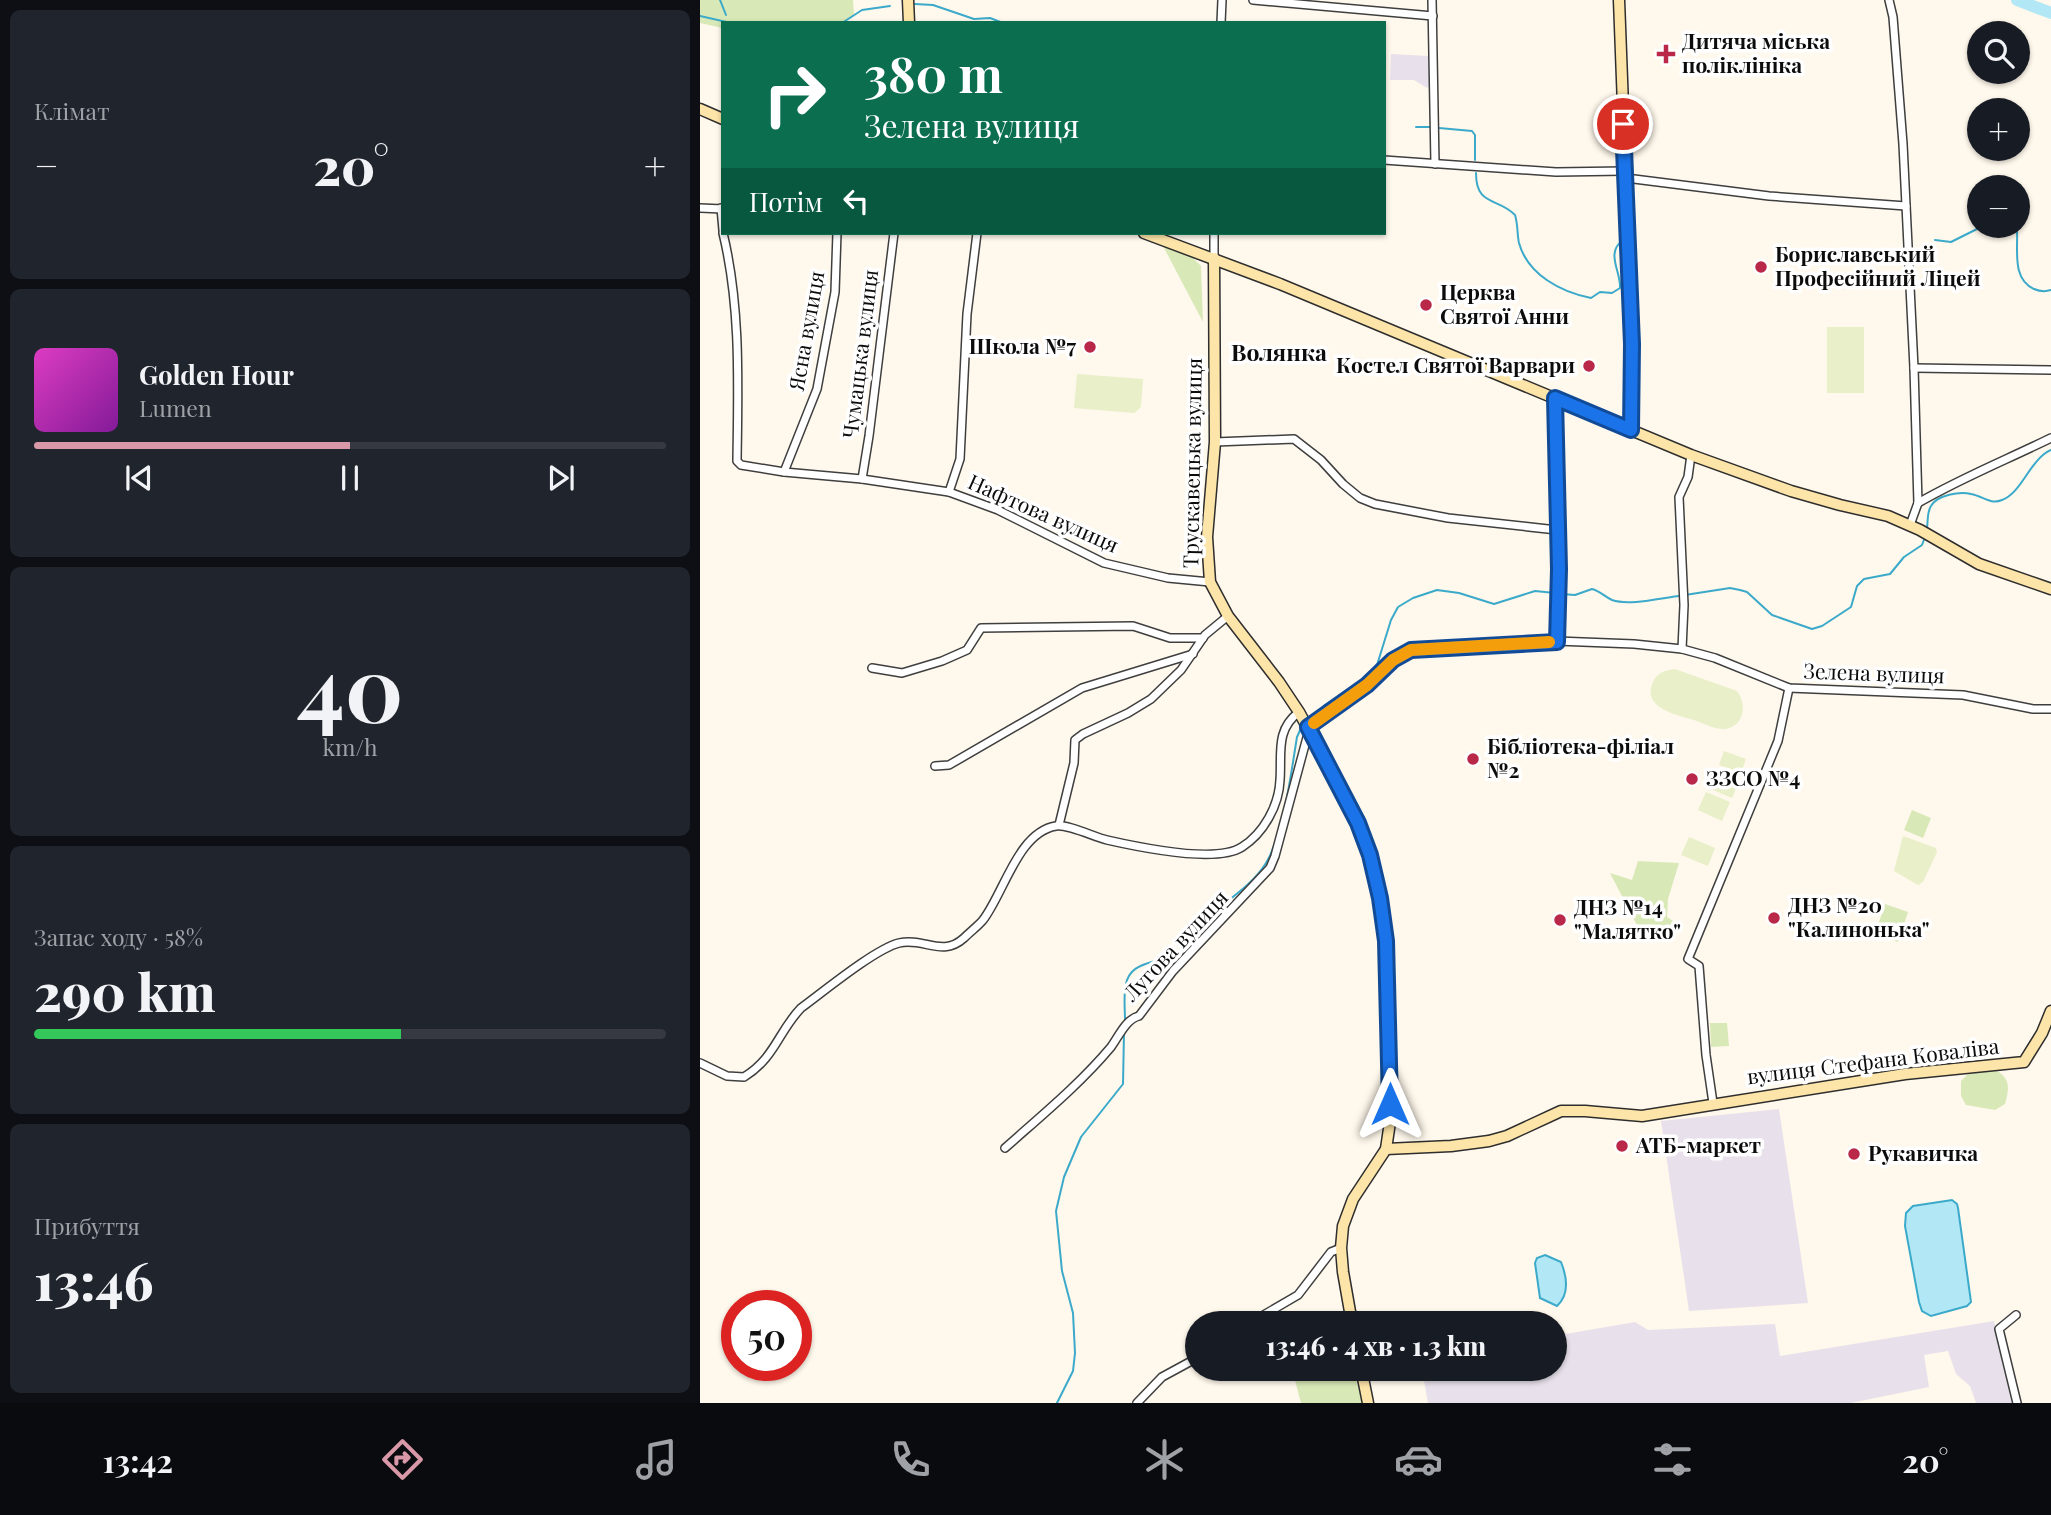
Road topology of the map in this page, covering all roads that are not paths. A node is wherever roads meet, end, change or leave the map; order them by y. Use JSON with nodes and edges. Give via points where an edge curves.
{"nodes":[{"id":1,"x":908,"y":0,"type":"edge"},
{"id":2,"x":1222,"y":0,"type":"edge"},
{"id":3,"x":1253,"y":0,"type":"edge"},
{"id":4,"x":1432,"y":0,"type":"edge"},
{"id":5,"x":1619,"y":0,"type":"edge"},
{"id":6,"x":1889,"y":0,"type":"edge"},
{"id":7,"x":1433,"y":16,"type":"junction"},
{"id":8,"x":909,"y":21,"type":"edge"},
{"id":9,"x":1221,"y":21,"type":"edge"},
{"id":10,"x":700,"y":109,"type":"edge"},
{"id":11,"x":721,"y":118,"type":"edge"},
{"id":12,"x":1386,"y":160,"type":"edge"},
{"id":13,"x":1435,"y":164,"type":"junction"},
{"id":14,"x":1626,"y":175,"type":"junction"},
{"id":15,"x":1906,"y":206,"type":"junction"},
{"id":16,"x":700,"y":208,"type":"edge"},
{"id":17,"x":721,"y":209,"type":"edge"},
{"id":18,"x":724,"y":235,"type":"edge"},
{"id":19,"x":837,"y":235,"type":"edge"},
{"id":20,"x":894,"y":235,"type":"edge"},
{"id":21,"x":977,"y":235,"type":"edge"},
{"id":22,"x":1150,"y":235,"type":"edge"},
{"id":23,"x":1214,"y":235,"type":"edge"},
{"id":24,"x":1214,"y":258,"type":"junction"},
{"id":25,"x":1914,"y":368,"type":"junction"},
{"id":26,"x":2051,"y":370,"type":"edge"},
{"id":27,"x":1555,"y":398,"type":"junction"},
{"id":28,"x":1631,"y":430,"type":"junction"},
{"id":29,"x":2051,"y":438,"type":"edge"},
{"id":30,"x":1215,"y":442,"type":"junction"},
{"id":31,"x":1691,"y":455,"type":"junction"},
{"id":32,"x":784,"y":472,"type":"junction"},
{"id":33,"x":862,"y":479,"type":"junction"},
{"id":34,"x":949,"y":492,"type":"junction"},
{"id":35,"x":1918,"y":503,"type":"junction"},
{"id":36,"x":1910,"y":525,"type":"junction"},
{"id":37,"x":1557,"y":530,"type":"junction"},
{"id":38,"x":1210,"y":582,"type":"junction"},
{"id":39,"x":2051,"y":589,"type":"edge"},
{"id":40,"x":1228,"y":616,"type":"junction"},
{"id":41,"x":1203,"y":638,"type":"junction"},
{"id":42,"x":1557,"y":642,"type":"junction"},
{"id":43,"x":1682,"y":649,"type":"junction"},
{"id":44,"x":1194,"y":654,"type":"junction"},
{"id":45,"x":872,"y":668,"type":"dead end"},
{"id":46,"x":1789,"y":688,"type":"junction"},
{"id":47,"x":2051,"y":709,"type":"edge"},
{"id":48,"x":1305,"y":722,"type":"junction"},
{"id":49,"x":935,"y":766,"type":"dead end"},
{"id":50,"x":1059,"y":825,"type":"junction"},
{"id":51,"x":2051,"y":1011,"type":"edge"},
{"id":52,"x":700,"y":1063,"type":"edge"},
{"id":53,"x":1713,"y":1103,"type":"junction"},
{"id":54,"x":1005,"y":1148,"type":"dead end"},
{"id":55,"x":1386,"y":1149,"type":"junction"},
{"id":56,"x":1341,"y":1248,"type":"junction"},
{"id":57,"x":1271,"y":1311,"type":"edge"},
{"id":58,"x":1350,"y":1311,"type":"edge"},
{"id":59,"x":2016,"y":1315,"type":"dead end"},
{"id":60,"x":1185,"y":1365,"type":"edge"},
{"id":61,"x":1364,"y":1381,"type":"edge"},
{"id":62,"x":1137,"y":1403,"type":"edge"},
{"id":63,"x":1368,"y":1403,"type":"edge"},
{"id":64,"x":2017,"y":1403,"type":"edge"}],
"edges":[{"from":1,"to":8,"type":"street"},
{"from":2,"to":9,"type":"street"},
{"from":3,"to":7,"type":"street"},
{"from":4,"to":7,"type":"street"},
{"from":5,"to":14,"type":"street"},
{"from":6,"to":15,"type":"street"},
{"from":7,"to":13,"type":"street"},
{"from":10,"to":11,"type":"street"},
{"from":12,"to":13,"type":"street"},
{"from":13,"to":14,"type":"street"},
{"from":14,"to":15,"type":"street","via":[[1769,195]]},
{"from":14,"to":28,"type":"street"},
{"from":15,"to":25,"type":"street"},
{"from":16,"to":17,"type":"street"},
{"from":18,"to":32,"type":"street","name":"Нафтова вулиця","via":[[734,293],[737,461]]},
{"from":19,"to":32,"type":"street","name":"Ясна вулиця","via":[[835,292],[817,389]]},
{"from":20,"to":33,"type":"street","name":"Чумацька вулиця"},
{"from":21,"to":34,"type":"street","via":[[967,314],[960,459]]},
{"from":22,"to":24,"type":"street"},
{"from":23,"to":24,"type":"street"},
{"from":24,"to":27,"type":"street"},
{"from":24,"to":30,"type":"street","name":"Трускавецька вулиця"},
{"from":25,"to":26,"type":"street"},
{"from":25,"to":35,"type":"street"},
{"from":27,"to":28,"type":"street"},
{"from":27,"to":37,"type":"street"},
{"from":28,"to":31,"type":"street"},
{"from":29,"to":35,"type":"street","via":[[1955,481]]},
{"from":30,"to":37,"type":"street","via":[[1294,439],[1360,498],[1375,504],[1448,518]]},
{"from":30,"to":38,"type":"street","name":"Трускавецька вулиця","via":[[1206,537]]},
{"from":31,"to":36,"type":"street","via":[[1791,491]]},
{"from":31,"to":43,"type":"street","via":[[1679,497]]},
{"from":32,"to":33,"type":"street","name":"Нафтова вулиця"},
{"from":33,"to":34,"type":"street","name":"Нафтова вулиця"},
{"from":34,"to":38,"type":"street","name":"Нафтова вулиця","via":[[998,510],[1104,563]]},
{"from":35,"to":36,"type":"street"},
{"from":36,"to":39,"type":"street","via":[[1979,564]]},
{"from":37,"to":42,"type":"street"},
{"from":38,"to":40,"type":"street","name":"Трускавецька вулиця"},
{"from":40,"to":41,"type":"street"},
{"from":40,"to":48,"type":"street","name":"Трускавецька вулиця"},
{"from":41,"to":44,"type":"street"},
{"from":41,"to":45,"type":"street","via":[[1170,638],[1133,626],[985,628],[965,652],[942,661],[902,673]]},
{"from":42,"to":43,"type":"street","name":"Зелена вулиця"},
{"from":42,"to":48,"type":"street","name":"Зелена вулиця","via":[[1411,650],[1367,685]]},
{"from":43,"to":46,"type":"street","name":"Зелена вулиця"},
{"from":44,"to":49,"type":"street","via":[[1082,688],[949,765]]},
{"from":44,"to":50,"type":"street","via":[[1151,699],[1075,740]]},
{"from":46,"to":47,"type":"street","name":"Зелена вулиця","via":[[1963,695]]},
{"from":46,"to":53,"type":"street","via":[[1778,741],[1688,959],[1699,966]]},
{"from":48,"to":50,"type":"street","name":"Лугова вулиця","via":[[1289,720],[1279,752],[1281,778],[1272,812],[1255,836],[1234,851],[1196,854],[1107,840]]},
{"from":48,"to":54,"type":"street","name":"Лугова вулиця","via":[[1270,868],[1173,971],[1111,1047]]},
{"from":48,"to":55,"type":"street","name":"Трускавецька вулиця","via":[[1358,823],[1380,898],[1390,1051]]},
{"from":50,"to":52,"type":"street","via":[[1028,842],[983,919],[953,946],[908,942],[885,948],[802,1007],[766,1060],[744,1077],[727,1076]]},
{"from":51,"to":53,"type":"street","name":"вулиця Стефана Коваліва","via":[[2024,1062],[1905,1074]]},
{"from":53,"to":55,"type":"street","name":"вулиця Стефана Коваліва","via":[[1642,1116],[1561,1111],[1489,1141]]},
{"from":55,"to":56,"type":"street","name":"Трускавецька вулиця","via":[[1349,1208]]},
{"from":56,"to":57,"type":"street","via":[[1331,1252],[1298,1295]]},
{"from":56,"to":58,"type":"street","name":"Трускавецька вулиця"},
{"from":59,"to":64,"type":"street","via":[[1999,1329]]},
{"from":60,"to":62,"type":"street","via":[[1162,1377]]},
{"from":61,"to":63,"type":"street"}]}
